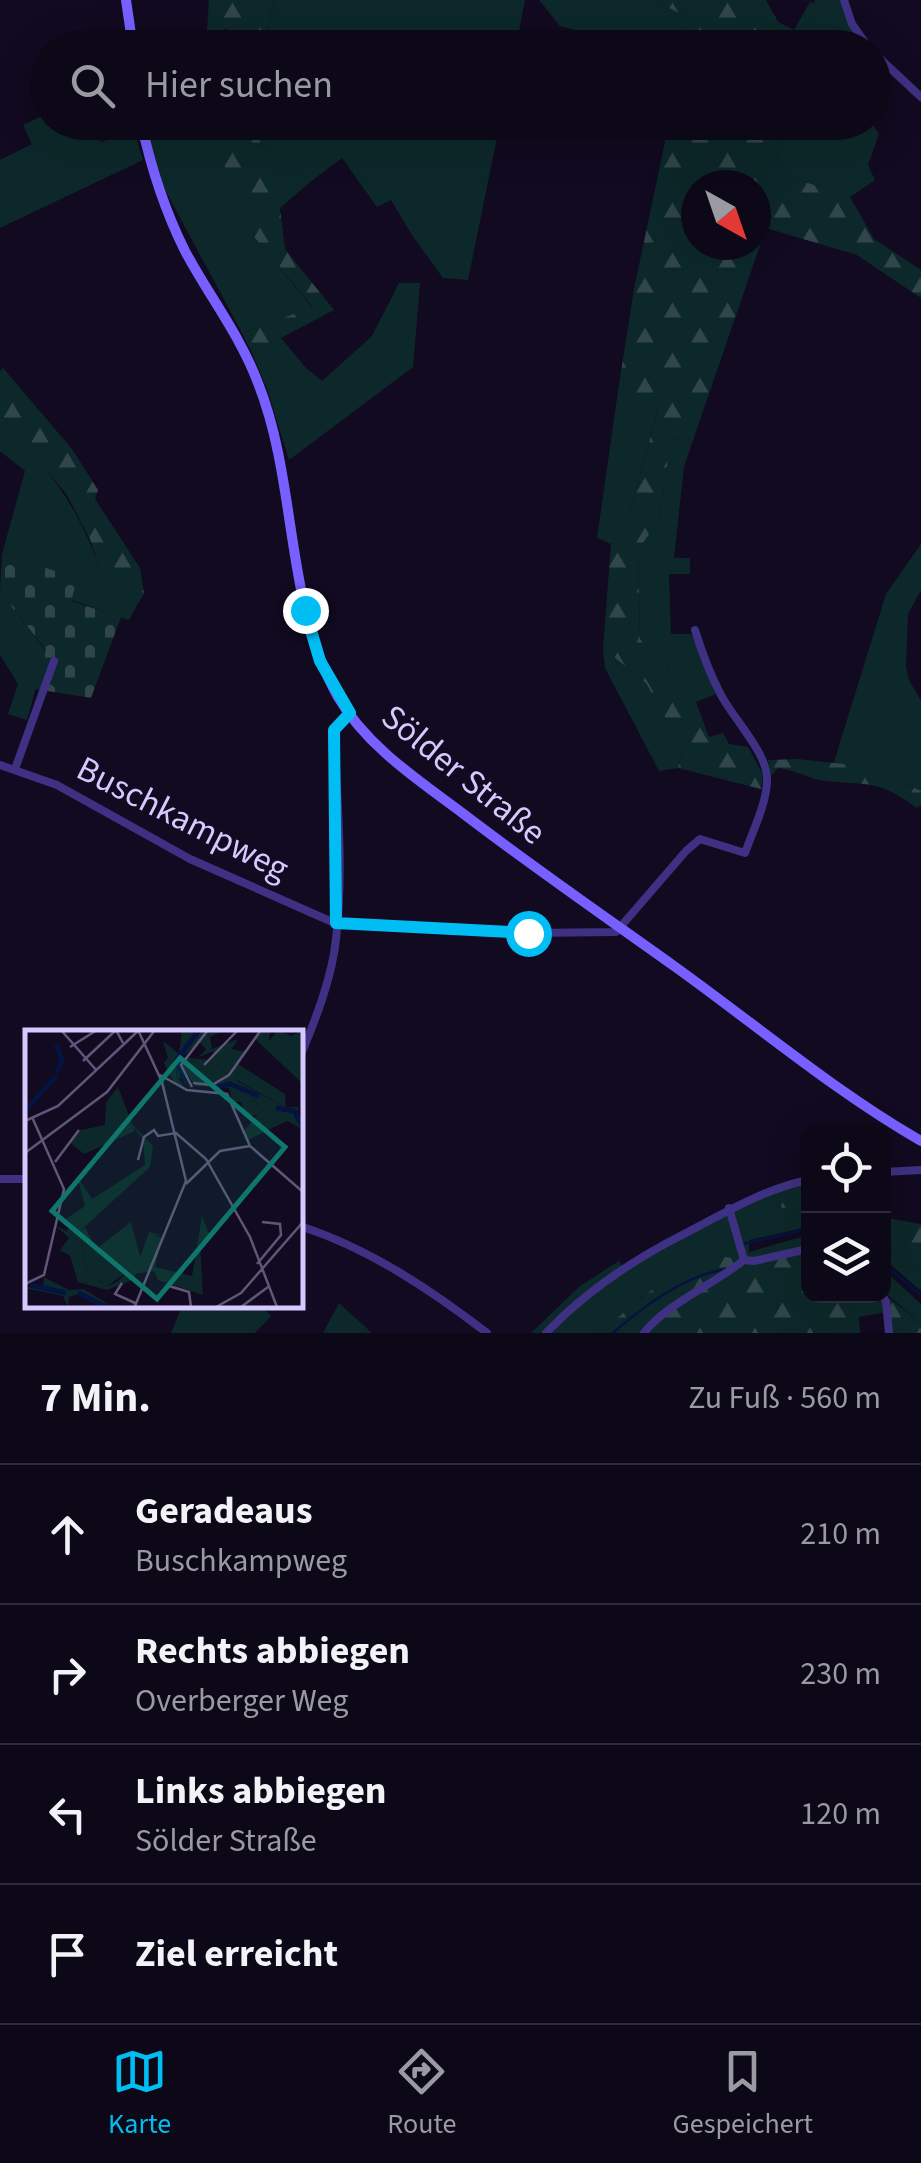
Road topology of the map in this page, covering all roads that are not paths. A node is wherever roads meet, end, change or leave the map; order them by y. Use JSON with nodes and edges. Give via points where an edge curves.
{"nodes":[{"id":1,"x":126,"y":0,"type":"edge"},
{"id":2,"x":844,"y":0,"type":"edge"},
{"id":3,"x":130,"y":30,"type":"edge"},
{"id":4,"x":856,"y":30,"type":"edge"},
{"id":5,"x":891,"y":69,"type":"edge"},
{"id":6,"x":921,"y":97,"type":"edge"},
{"id":7,"x":145,"y":140,"type":"edge"},
{"id":8,"x":695,"y":630,"type":"dead end"},
{"id":9,"x":54,"y":661,"type":"dead end"},
{"id":10,"x":350,"y":713,"type":"junction"},
{"id":11,"x":0,"y":766,"type":"edge"},
{"id":12,"x":15,"y":769,"type":"junction"},
{"id":13,"x":336,"y":923,"type":"junction"},
{"id":14,"x":622,"y":929,"type":"junction"},
{"id":15,"x":302,"y":1052,"type":"edge"},
{"id":16,"x":921,"y":1141,"type":"edge"},
{"id":17,"x":921,"y":1170,"type":"edge"},
{"id":18,"x":891,"y":1172,"type":"edge"},
{"id":19,"x":801,"y":1182,"type":"edge"},
{"id":20,"x":730,"y":1208,"type":"junction"},
{"id":21,"x":302,"y":1227,"type":"edge"},
{"id":22,"x":801,"y":1251,"type":"edge"},
{"id":23,"x":744,"y":1260,"type":"junction"},
{"id":24,"x":886,"y":1303,"type":"edge"},
{"id":25,"x":486,"y":1333,"type":"edge"},
{"id":26,"x":546,"y":1333,"type":"edge"},
{"id":27,"x":644,"y":1333,"type":"edge"},
{"id":28,"x":889,"y":1333,"type":"edge"}],
"edges":[{"from":1,"to":3,"type":"main road"},
{"from":2,"to":4,"type":"street"},
{"from":5,"to":6,"type":"street"},
{"from":7,"to":10,"type":"main road","name":"Sölder Straße","via":[[168,216],[234,331],[273,422],[307,619],[320,661]]},
{"from":8,"to":14,"type":"street","via":[[720,694],[763,760],[765,794],[745,852],[700,839]]},
{"from":9,"to":12,"type":"street"},
{"from":10,"to":13,"type":"street","via":[[334,730]]},
{"from":10,"to":14,"type":"main road","name":"Sölder Straße","via":[[408,772]]},
{"from":11,"to":12,"type":"street","name":"Buschkampweg"},
{"from":12,"to":13,"type":"street","name":"Buschkampweg","via":[[56,784],[190,859]]},
{"from":13,"to":14,"type":"street","name":"Buschkampweg","via":[[528,933]]},
{"from":13,"to":15,"type":"street"},
{"from":14,"to":16,"type":"main road","name":"Sölder Straße"},
{"from":17,"to":18,"type":"street"},
{"from":19,"to":20,"type":"street"},
{"from":20,"to":23,"type":"street"},
{"from":20,"to":26,"type":"street","via":[[590,1290]]},
{"from":21,"to":25,"type":"street","via":[[392,1269]]},
{"from":22,"to":23,"type":"street"},
{"from":23,"to":27,"type":"street","via":[[661,1313]]},
{"from":24,"to":28,"type":"street"}]}
